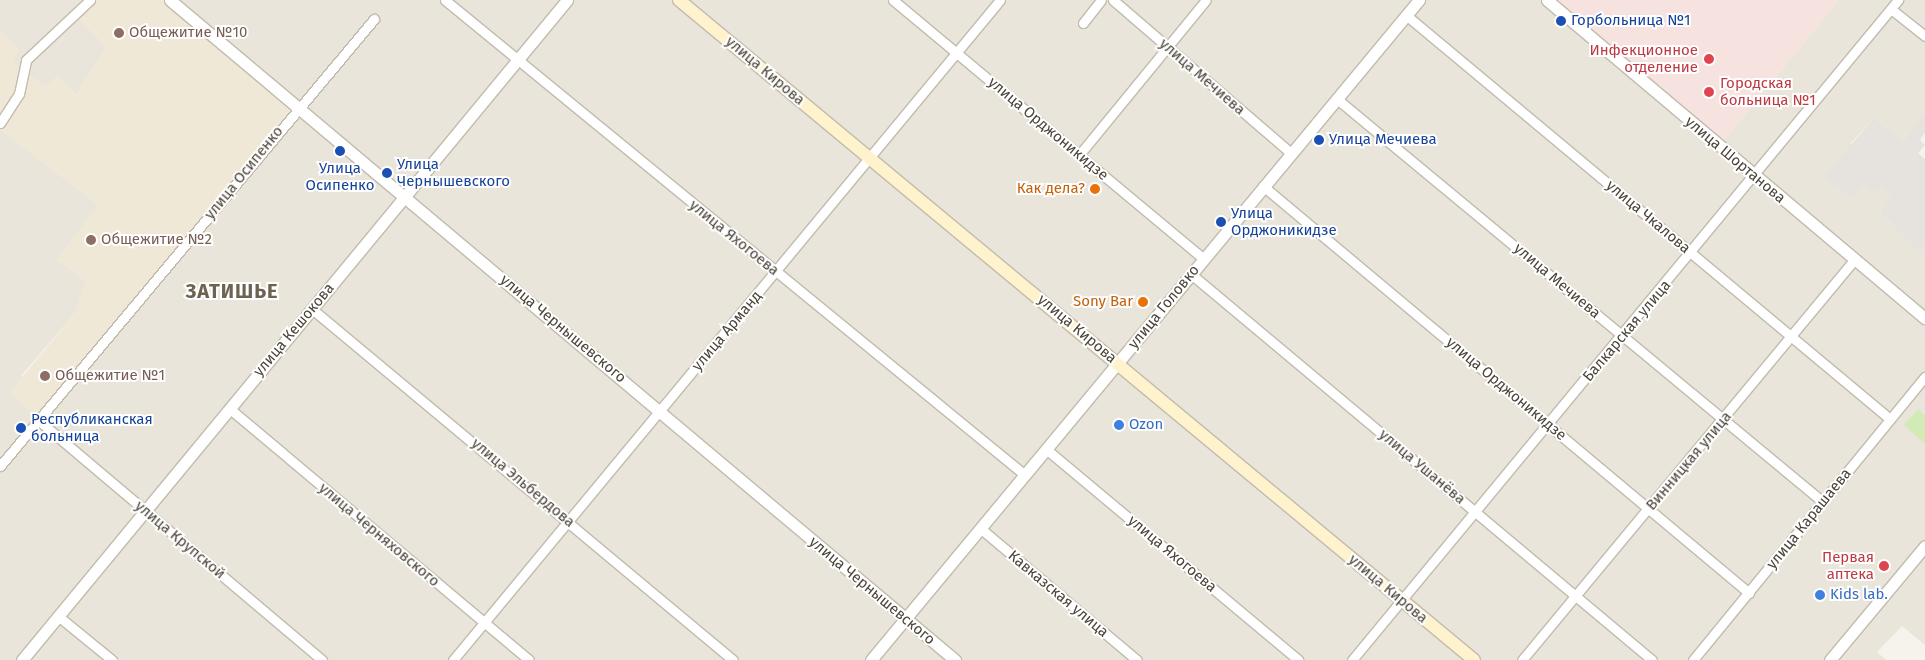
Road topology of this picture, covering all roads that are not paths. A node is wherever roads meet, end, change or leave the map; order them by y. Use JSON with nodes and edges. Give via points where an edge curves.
{"nodes":[{"id":1,"x":90,"y":0,"type":"edge"},
{"id":2,"x":170,"y":0,"type":"edge"},
{"id":3,"x":445,"y":0,"type":"edge"},
{"id":4,"x":567,"y":0,"type":"edge"},
{"id":5,"x":679,"y":0,"type":"edge"},
{"id":6,"x":893,"y":0,"type":"edge"},
{"id":7,"x":1000,"y":0,"type":"edge"},
{"id":8,"x":1101,"y":0,"type":"edge"},
{"id":9,"x":1113,"y":0,"type":"edge"},
{"id":10,"x":1206,"y":0,"type":"edge"},
{"id":11,"x":1418,"y":0,"type":"edge"},
{"id":12,"x":1547,"y":0,"type":"edge"},
{"id":13,"x":1898,"y":0,"type":"edge"},
{"id":14,"x":1891,"y":9,"type":"junction"},
{"id":15,"x":1406,"y":15,"type":"junction"},
{"id":16,"x":374,"y":19,"type":"dead end"},
{"id":17,"x":1084,"y":24,"type":"dead end"},
{"id":18,"x":1925,"y":36,"type":"edge"},
{"id":19,"x":1166,"y":47,"type":"junction"},
{"id":20,"x":957,"y":53,"type":"junction"},
{"id":21,"x":518,"y":61,"type":"junction"},
{"id":22,"x":1337,"y":98,"type":"junction"},
{"id":23,"x":297,"y":107,"type":"junction"},
{"id":24,"x":0,"y":124,"type":"edge"},
{"id":25,"x":1291,"y":153,"type":"junction"},
{"id":26,"x":1078,"y":154,"type":"junction"},
{"id":27,"x":870,"y":159,"type":"junction"},
{"id":28,"x":1754,"y":176,"type":"junction"},
{"id":29,"x":1263,"y":186,"type":"junction"},
{"id":30,"x":405,"y":197,"type":"junction"},
{"id":31,"x":1691,"y":253,"type":"junction"},
{"id":32,"x":1203,"y":258,"type":"junction"},
{"id":33,"x":1854,"y":260,"type":"junction"},
{"id":34,"x":775,"y":272,"type":"junction"},
{"id":35,"x":1191,"y":274,"type":"junction"},
{"id":36,"x":312,"y":309,"type":"junction"},
{"id":37,"x":1925,"y":318,"type":"edge"},
{"id":38,"x":1623,"y":336,"type":"junction"},
{"id":39,"x":1792,"y":338,"type":"junction"},
{"id":40,"x":1118,"y":363,"type":"junction"},
{"id":41,"x":1925,"y":377,"type":"edge"},
{"id":42,"x":230,"y":409,"type":"junction"},
{"id":43,"x":661,"y":411,"type":"junction"},
{"id":44,"x":1890,"y":419,"type":"junction"},
{"id":45,"x":38,"y":420,"type":"junction"},
{"id":46,"x":1724,"y":420,"type":"junction"},
{"id":47,"x":1549,"y":425,"type":"junction"},
{"id":48,"x":1046,"y":449,"type":"junction"},
{"id":49,"x":0,"y":466,"type":"edge"},
{"id":50,"x":1025,"y":475,"type":"junction"},
{"id":51,"x":1823,"y":502,"type":"junction"},
{"id":52,"x":1649,"y":509,"type":"junction"},
{"id":53,"x":145,"y":511,"type":"junction"},
{"id":54,"x":1476,"y":512,"type":"junction"},
{"id":55,"x":569,"y":521,"type":"junction"},
{"id":56,"x":980,"y":528,"type":"junction"},
{"id":57,"x":1925,"y":546,"type":"edge"},
{"id":58,"x":1749,"y":593,"type":"junction"},
{"id":59,"x":1576,"y":596,"type":"junction"},
{"id":60,"x":1402,"y":600,"type":"junction"},
{"id":61,"x":58,"y":616,"type":"junction"},
{"id":62,"x":905,"y":618,"type":"junction"},
{"id":63,"x":484,"y":623,"type":"junction"},
{"id":64,"x":22,"y":660,"type":"edge"},
{"id":65,"x":112,"y":660,"type":"edge"},
{"id":66,"x":322,"y":660,"type":"edge"},
{"id":67,"x":453,"y":660,"type":"edge"},
{"id":68,"x":529,"y":660,"type":"edge"},
{"id":69,"x":734,"y":660,"type":"edge"},
{"id":70,"x":871,"y":660,"type":"edge"},
{"id":71,"x":955,"y":660,"type":"edge"},
{"id":72,"x":1137,"y":660,"type":"edge"},
{"id":73,"x":1298,"y":660,"type":"edge"},
{"id":74,"x":1352,"y":660,"type":"edge"},
{"id":75,"x":1474,"y":660,"type":"edge"},
{"id":76,"x":1522,"y":660,"type":"edge"},
{"id":77,"x":1652,"y":660,"type":"edge"},
{"id":78,"x":1693,"y":660,"type":"edge"},
{"id":79,"x":1830,"y":660,"type":"edge"}],
"edges":[{"from":1,"to":24,"type":"street","via":[[26,60],[19,94]]},
{"from":2,"to":23,"type":"street","name":"улица Чернышевского"},
{"from":3,"to":21,"type":"street","name":"улица Яхогоева"},
{"from":4,"to":21,"type":"street","name":"улица Кешокова"},
{"from":5,"to":27,"type":"main road","name":"улица Кирова"},
{"from":6,"to":20,"type":"street","name":"улица Орджоникидзе"},
{"from":7,"to":20,"type":"street","name":"улица Арманд"},
{"from":8,"to":17,"type":"street"},
{"from":9,"to":19,"type":"street","name":"улица Мечиева"},
{"from":10,"to":19,"type":"street"},
{"from":11,"to":15,"type":"street","name":"улица Головко"},
{"from":12,"to":28,"type":"street","name":"улица Шортанова"},
{"from":13,"to":14,"type":"street","name":"Балкарская улица"},
{"from":14,"to":18,"type":"street"},
{"from":14,"to":28,"type":"street","name":"Балкарская улица"},
{"from":15,"to":22,"type":"street","name":"улица Головко"},
{"from":15,"to":31,"type":"street","name":"улица Чкалова"},
{"from":16,"to":23,"type":"street","name":"улица Осипенко"},
{"from":19,"to":25,"type":"street","name":"улица Мечиева"},
{"from":19,"to":26,"type":"street"},
{"from":20,"to":26,"type":"street","name":"улица Орджоникидзе"},
{"from":20,"to":27,"type":"street","name":"улица Арманд"},
{"from":21,"to":30,"type":"street","name":"улица Кешокова"},
{"from":21,"to":34,"type":"street","name":"улица Яхогоева"},
{"from":22,"to":25,"type":"street","name":"улица Головко"},
{"from":22,"to":38,"type":"street","name":"улица Мечиева"},
{"from":23,"to":30,"type":"street","name":"улица Чернышевского"},
{"from":23,"to":45,"type":"street","name":"улица Осипенко"},
{"from":25,"to":29,"type":"street","name":"улица Головко"},
{"from":26,"to":32,"type":"street","name":"улица Орджоникидзе"},
{"from":27,"to":34,"type":"street","name":"улица Арманд"},
{"from":27,"to":40,"type":"main road","name":"улица Кирова"},
{"from":28,"to":31,"type":"street","name":"Балкарская улица"},
{"from":28,"to":33,"type":"street","name":"улица Шортанова"},
{"from":29,"to":32,"type":"street","name":"улица Головко"},
{"from":29,"to":47,"type":"street","name":"улица Орджоникидзе"},
{"from":30,"to":36,"type":"street","name":"улица Кешокова"},
{"from":30,"to":43,"type":"street","name":"улица Чернышевского"},
{"from":31,"to":38,"type":"street","name":"Балкарская улица"},
{"from":31,"to":39,"type":"street","name":"улица Чкалова"},
{"from":32,"to":35,"type":"street","name":"улица Головко"},
{"from":33,"to":37,"type":"street","name":"улица Шортанова"},
{"from":33,"to":39,"type":"street","name":"Винницкая улица"},
{"from":34,"to":43,"type":"street","name":"улица Арманд"},
{"from":34,"to":50,"type":"street","name":"улица Яхогоева"},
{"from":35,"to":40,"type":"street","name":"улица Головко"},
{"from":35,"to":54,"type":"street","name":"улица Ушанёва"},
{"from":36,"to":42,"type":"street","name":"улица Кешокова"},
{"from":36,"to":55,"type":"street","name":"улица Эльбердова"},
{"from":38,"to":46,"type":"street","name":"улица Мечиева"},
{"from":38,"to":47,"type":"street","name":"Балкарская улица"},
{"from":39,"to":44,"type":"street","name":"улица Чкалова"},
{"from":39,"to":46,"type":"street","name":"Винницкая улица"},
{"from":40,"to":48,"type":"street","name":"улица Головко"},
{"from":40,"to":60,"type":"main road","name":"улица Кирова"},
{"from":41,"to":44,"type":"street","name":"улица Карашаева"},
{"from":42,"to":53,"type":"street","name":"улица Кешокова"},
{"from":42,"to":63,"type":"street","name":"улица Черняховского"},
{"from":43,"to":55,"type":"street","name":"улица Арманд"},
{"from":43,"to":62,"type":"street","name":"улица Чернышевского"},
{"from":44,"to":51,"type":"street","name":"улица Карашаева"},
{"from":45,"to":49,"type":"street","name":"улица Осипенко"},
{"from":45,"to":53,"type":"street","name":"улица Крупской"},
{"from":46,"to":51,"type":"street","name":"улица Мечиева"},
{"from":46,"to":52,"type":"street","name":"Винницкая улица"},
{"from":47,"to":52,"type":"street","name":"улица Орджоникидзе"},
{"from":47,"to":54,"type":"street","name":"Балкарская улица"},
{"from":48,"to":50,"type":"street","name":"улица Головко"},
{"from":48,"to":73,"type":"street","name":"улица Яхогоева"},
{"from":50,"to":56,"type":"street","name":"улица Головко"},
{"from":51,"to":58,"type":"street","name":"улица Карашаева"},
{"from":52,"to":58,"type":"street","name":"улица Орджоникидзе"},
{"from":52,"to":59,"type":"street","name":"Винницкая улица"},
{"from":53,"to":61,"type":"street","name":"улица Кешокова"},
{"from":53,"to":66,"type":"street","name":"улица Крупской"},
{"from":54,"to":59,"type":"street","name":"улица Ушанёва"},
{"from":54,"to":60,"type":"street","name":"Балкарская улица"},
{"from":55,"to":63,"type":"street","name":"улица Арманд"},
{"from":55,"to":69,"type":"street","name":"улица Эльбердова"},
{"from":56,"to":62,"type":"street","name":"улица Головко"},
{"from":56,"to":72,"type":"street","name":"Кавказская улица"},
{"from":57,"to":79,"type":"street"},
{"from":58,"to":78,"type":"street","name":"улица Карашаева"},
{"from":59,"to":76,"type":"street","name":"Винницкая улица"},
{"from":59,"to":77,"type":"street","name":"улица Ушанёва"},
{"from":60,"to":74,"type":"street","name":"Балкарская улица"},
{"from":60,"to":75,"type":"main road","name":"улица Кирова"},
{"from":61,"to":64,"type":"street","name":"улица Кешокова"},
{"from":61,"to":65,"type":"street"},
{"from":62,"to":70,"type":"street","name":"улица Головко"},
{"from":62,"to":71,"type":"street","name":"улица Чернышевского"},
{"from":63,"to":67,"type":"street","name":"улица Арманд"},
{"from":63,"to":68,"type":"street","name":"улица Черняховского"}]}
